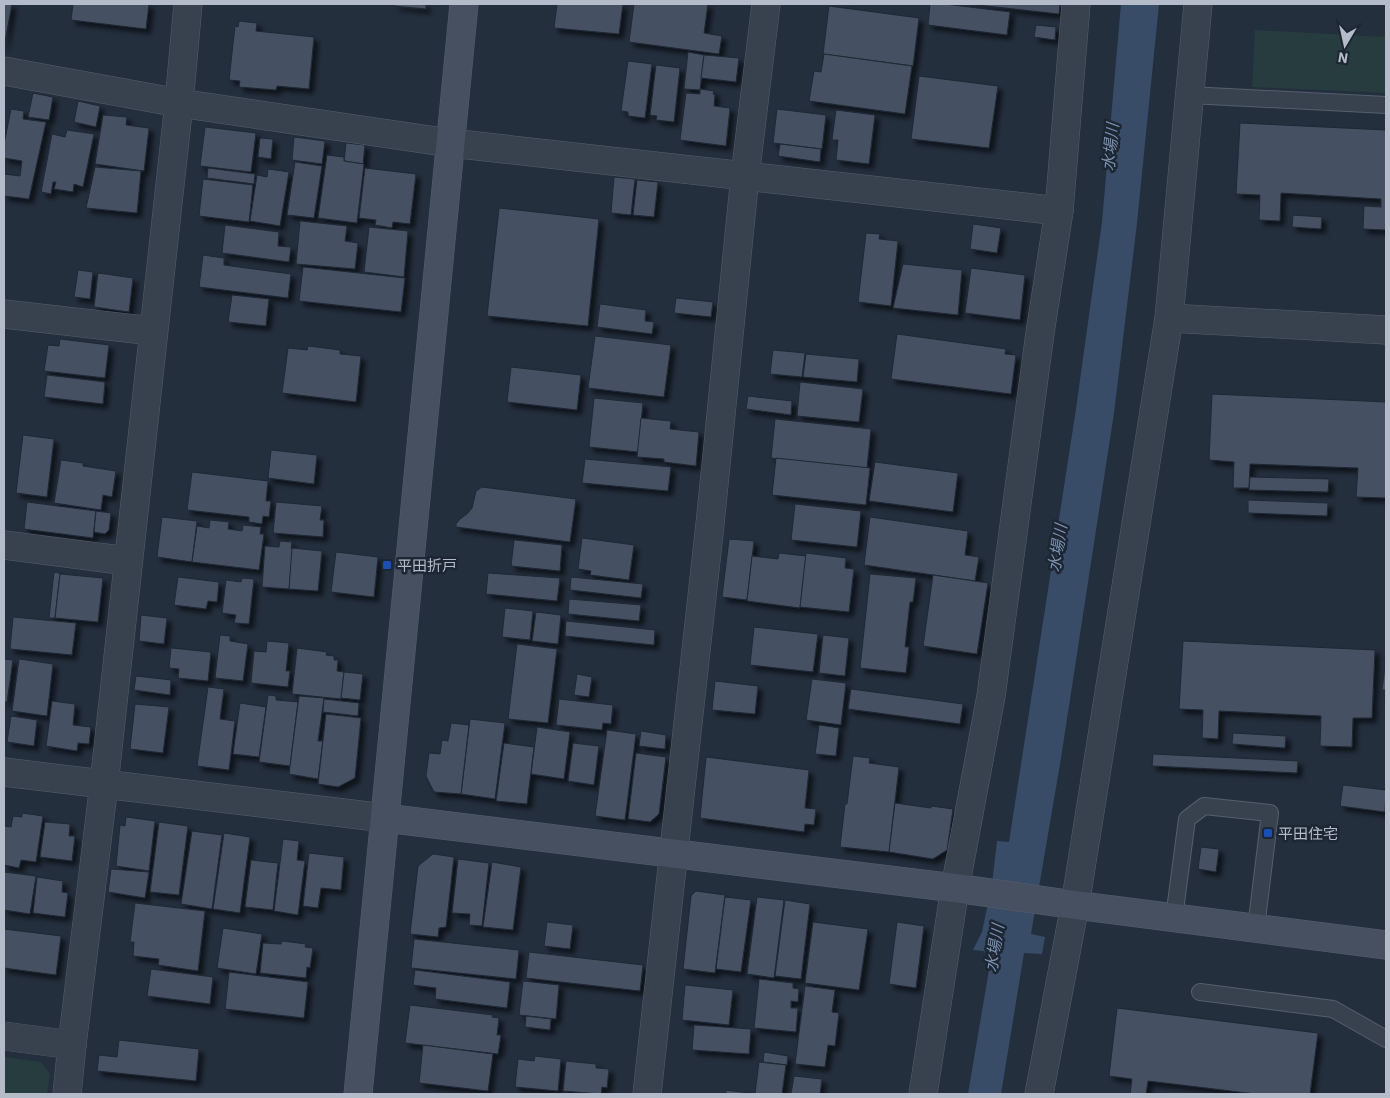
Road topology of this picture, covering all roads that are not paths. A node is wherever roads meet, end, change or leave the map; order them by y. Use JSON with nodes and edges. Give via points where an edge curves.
{"nodes":[{"id":1,"x":188,"y":4,"type":"edge"},
{"id":2,"x":464,"y":4,"type":"edge"},
{"id":3,"x":766,"y":4,"type":"edge"},
{"id":4,"x":1076,"y":4,"type":"edge"},
{"id":5,"x":1198,"y":4,"type":"edge"},
{"id":6,"x":4,"y":71,"type":"edge"},
{"id":7,"x":1189,"y":95,"type":"junction"},
{"id":8,"x":179,"y":103,"type":"junction"},
{"id":9,"x":1386,"y":105,"type":"edge"},
{"id":10,"x":450,"y":143,"type":"junction"},
{"id":11,"x":745,"y":176,"type":"junction"},
{"id":12,"x":1059,"y":211,"type":"junction"},
{"id":13,"x":4,"y":314,"type":"edge"},
{"id":14,"x":1169,"y":318,"type":"junction"},
{"id":15,"x":1386,"y":330,"type":"edge"},
{"id":16,"x":153,"y":331,"type":"junction"},
{"id":17,"x":4,"y":545,"type":"edge"},
{"id":18,"x":128,"y":561,"type":"junction"},
{"id":19,"x":4,"y":772,"type":"edge"},
{"id":20,"x":104,"y":784,"type":"junction"},
{"id":21,"x":385,"y":818,"type":"junction"},
{"id":22,"x":674,"y":854,"type":"junction"},
{"id":23,"x":963,"y":890,"type":"junction"},
{"id":24,"x":1066,"y":904,"type":"junction"},
{"id":25,"x":1174,"y":918,"type":"junction"},
{"id":26,"x":1256,"y":928,"type":"junction"},
{"id":27,"x":1386,"y":945,"type":"edge"},
{"id":28,"x":1200,"y":992,"type":"dead end"},
{"id":29,"x":4,"y":1036,"type":"edge"},
{"id":30,"x":1386,"y":1039,"type":"edge"},
{"id":31,"x":72,"y":1045,"type":"junction"},
{"id":32,"x":67,"y":1094,"type":"edge"},
{"id":33,"x":358,"y":1094,"type":"edge"},
{"id":34,"x":647,"y":1094,"type":"edge"},
{"id":35,"x":923,"y":1094,"type":"edge"},
{"id":36,"x":1039,"y":1094,"type":"edge"}],
"edges":[{"from":1,"to":8,"type":"street"},
{"from":2,"to":10,"type":"street"},
{"from":3,"to":11,"type":"street"},
{"from":4,"to":12,"type":"street"},
{"from":5,"to":7,"type":"street"},
{"from":6,"to":8,"type":"street"},
{"from":7,"to":9,"type":"lane"},
{"from":7,"to":14,"type":"street"},
{"from":8,"to":10,"type":"street"},
{"from":8,"to":16,"type":"street"},
{"from":10,"to":11,"type":"street"},
{"from":10,"to":21,"type":"street"},
{"from":11,"to":12,"type":"street"},
{"from":11,"to":22,"type":"street"},
{"from":12,"to":23,"type":"street"},
{"from":13,"to":16,"type":"street"},
{"from":14,"to":15,"type":"street"},
{"from":14,"to":24,"type":"street"},
{"from":16,"to":18,"type":"street"},
{"from":17,"to":18,"type":"street"},
{"from":18,"to":20,"type":"street"},
{"from":19,"to":20,"type":"street"},
{"from":20,"to":21,"type":"street"},
{"from":20,"to":31,"type":"street"},
{"from":21,"to":22,"type":"street"},
{"from":21,"to":33,"type":"street"},
{"from":22,"to":23,"type":"street"},
{"from":22,"to":34,"type":"street"},
{"from":23,"to":24,"type":"street"},
{"from":23,"to":35,"type":"street"},
{"from":24,"to":25,"type":"street"},
{"from":24,"to":36,"type":"street"},
{"from":25,"to":26,"type":"street"},
{"from":25,"to":26,"type":"lane","via":[[1188,819],[1204,806],[1270,814]]},
{"from":26,"to":27,"type":"street"},
{"from":28,"to":30,"type":"lane","via":[[1333,1009]]},
{"from":29,"to":31,"type":"street"},
{"from":31,"to":32,"type":"street"}]}
